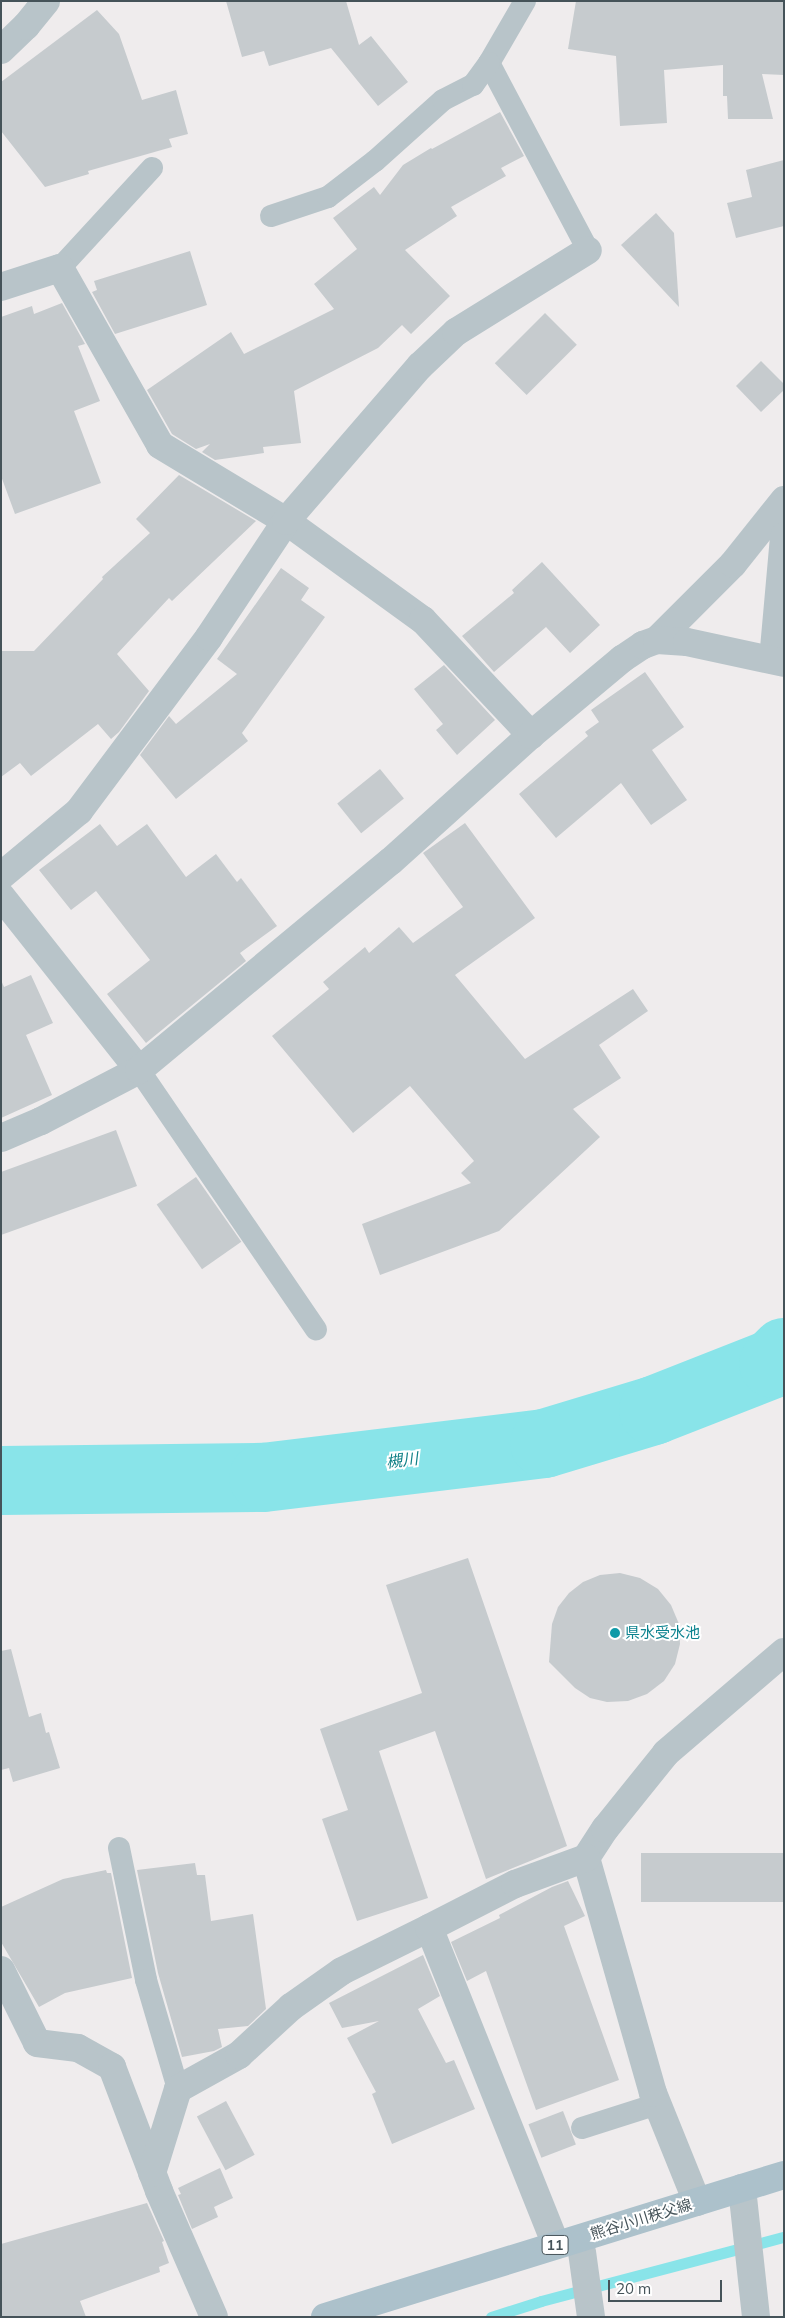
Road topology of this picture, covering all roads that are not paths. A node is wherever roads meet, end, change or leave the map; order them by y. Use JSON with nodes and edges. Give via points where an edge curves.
{"nodes":[{"id":1,"x":46,"y":1,"type":"edge"},
{"id":2,"x":525,"y":1,"type":"edge"},
{"id":3,"x":1,"y":50,"type":"edge"},
{"id":4,"x":489,"y":63,"type":"junction"},
{"id":5,"x":152,"y":168,"type":"dead end"},
{"id":6,"x":271,"y":216,"type":"dead end"},
{"id":7,"x":588,"y":250,"type":"joint"},
{"id":8,"x":60,"y":268,"type":"junction"},
{"id":9,"x":1,"y":287,"type":"edge"},
{"id":10,"x":784,"y":500,"type":"edge"},
{"id":11,"x":286,"y":521,"type":"junction"},
{"id":12,"x":784,"y":536,"type":"edge"},
{"id":13,"x":657,"y":640,"type":"junction"},
{"id":14,"x":778,"y":662,"type":"edge"},
{"id":15,"x":531,"y":735,"type":"junction"},
{"id":16,"x":1,"y":876,"type":"edge"},
{"id":17,"x":1,"y":896,"type":"edge"},
{"id":18,"x":139,"y":1070,"type":"junction"},
{"id":19,"x":1,"y":1138,"type":"edge"},
{"id":20,"x":316,"y":1329,"type":"dead end"},
{"id":21,"x":784,"y":1652,"type":"edge"},
{"id":22,"x":119,"y":1848,"type":"dead end"},
{"id":23,"x":586,"y":1858,"type":"junction"},
{"id":24,"x":429,"y":1928,"type":"junction"},
{"id":25,"x":1,"y":1970,"type":"edge"},
{"id":26,"x":178,"y":2089,"type":"junction"},
{"id":27,"x":657,"y":2104,"type":"junction"},
{"id":28,"x":582,"y":2128,"type":"dead end"},
{"id":29,"x":152,"y":2173,"type":"junction"},
{"id":30,"x":784,"y":2175,"type":"edge"},
{"id":31,"x":742,"y":2188,"type":"junction"},
{"id":32,"x":697,"y":2202,"type":"junction"},
{"id":33,"x":556,"y":2245,"type":"junction"},
{"id":34,"x":582,"y":2252,"type":"dead end"},
{"id":35,"x":214,"y":2317,"type":"edge"},
{"id":36,"x":326,"y":2317,"type":"edge"},
{"id":37,"x":591,"y":2317,"type":"edge"},
{"id":38,"x":756,"y":2317,"type":"edge"}],
"edges":[{"from":1,"to":3,"type":"street"},
{"from":2,"to":4,"type":"lane"},
{"from":4,"to":6,"type":"lane","via":[[473,85],[443,100],[375,161],[328,197]]},
{"from":4,"to":7,"type":"lane"},
{"from":5,"to":8,"type":"lane"},
{"from":7,"to":11,"type":"street","via":[[456,332],[420,366]]},
{"from":8,"to":9,"type":"street"},
{"from":8,"to":11,"type":"street","via":[[160,445]]},
{"from":10,"to":13,"type":"street","via":[[734,564]]},
{"from":11,"to":15,"type":"street","via":[[423,620]]},
{"from":11,"to":16,"type":"street","via":[[209,637],[79,811]]},
{"from":12,"to":14,"type":"street"},
{"from":13,"to":14,"type":"street","via":[[687,642]]},
{"from":13,"to":15,"type":"street","via":[[622,658]]},
{"from":15,"to":18,"type":"street","via":[[384,867]]},
{"from":17,"to":18,"type":"street"},
{"from":18,"to":19,"type":"street"},
{"from":18,"to":20,"type":"lane"},
{"from":21,"to":23,"type":"street","via":[[666,1753]]},
{"from":22,"to":26,"type":"lane","via":[[146,1980]]},
{"from":23,"to":24,"type":"street","via":[[515,1884]]},
{"from":23,"to":27,"type":"street"},
{"from":24,"to":26,"type":"street","via":[[342,1971],[291,2007],[239,2055]]},
{"from":24,"to":33,"type":"street"},
{"from":25,"to":29,"type":"street","via":[[37,2043],[78,2048],[112,2067]]},
{"from":26,"to":29,"type":"street"},
{"from":27,"to":28,"type":"lane"},
{"from":27,"to":32,"type":"street"},
{"from":29,"to":35,"type":"street"},
{"from":30,"to":31,"type":"main road","name":"熊谷小川秩父線","number":"11"},
{"from":31,"to":32,"type":"main road","name":"熊谷小川秩父線","number":"11"},
{"from":31,"to":38,"type":"street"},
{"from":32,"to":33,"type":"main road","name":"熊谷小川秩父線","number":"11"},
{"from":33,"to":36,"type":"main road","name":"熊谷小川秩父線","number":"11"},
{"from":34,"to":37,"type":"street"}]}
